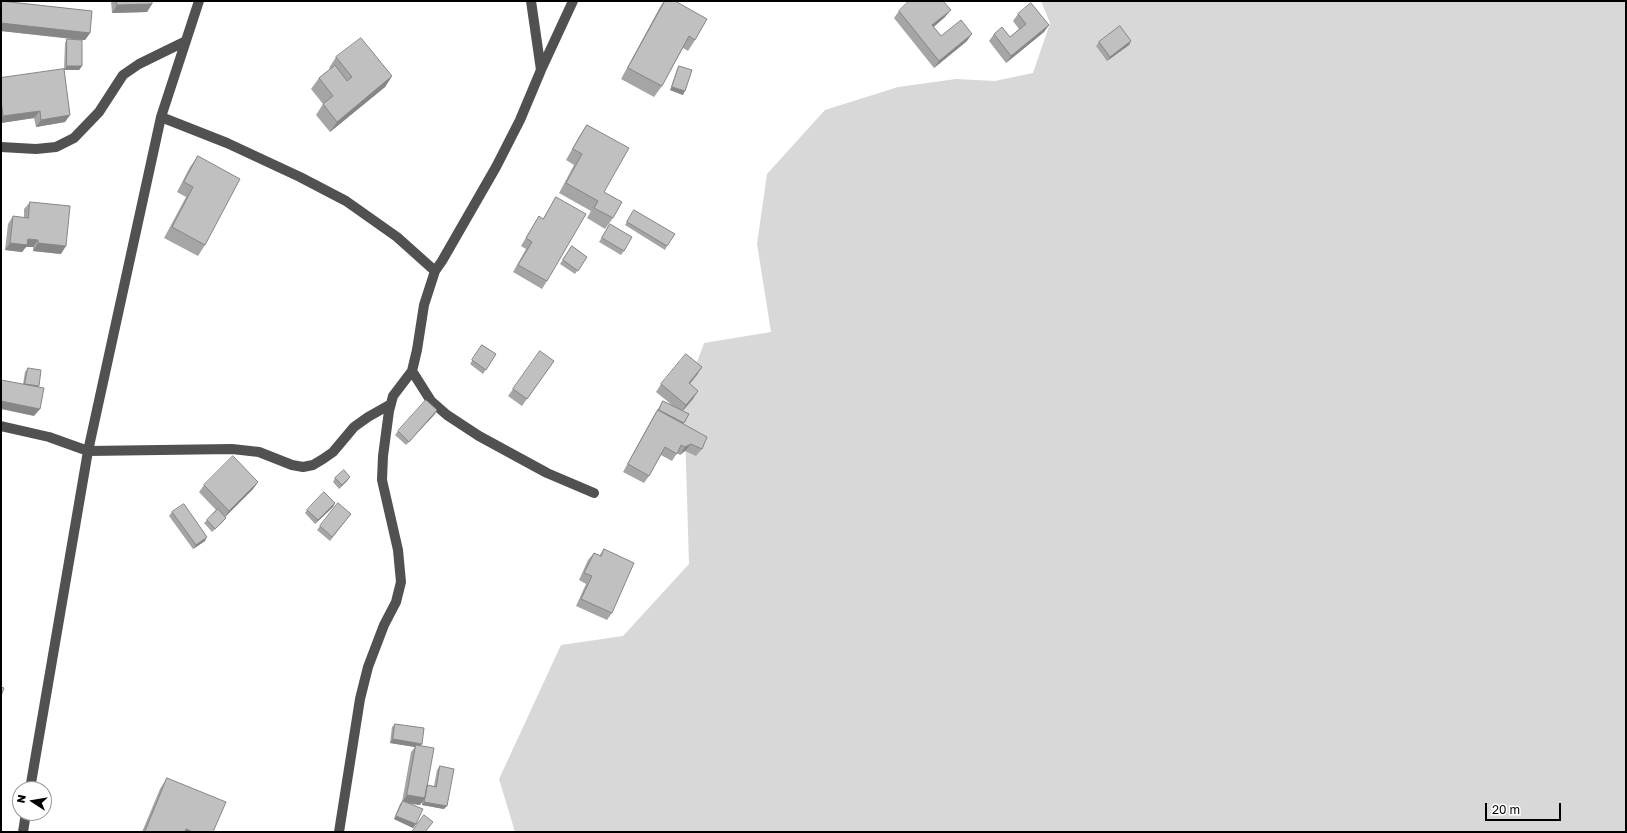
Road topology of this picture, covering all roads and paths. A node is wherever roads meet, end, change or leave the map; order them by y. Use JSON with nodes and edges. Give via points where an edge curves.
{"nodes":[{"id":1,"x":199,"y":1,"type":"edge"},
{"id":2,"x":531,"y":1,"type":"edge"},
{"id":3,"x":573,"y":1,"type":"edge"},
{"id":4,"x":186,"y":41,"type":"junction"},
{"id":5,"x":541,"y":70,"type":"junction"},
{"id":6,"x":161,"y":117,"type":"junction"},
{"id":7,"x":1,"y":147,"type":"edge"},
{"id":8,"x":435,"y":271,"type":"junction"},
{"id":9,"x":412,"y":371,"type":"junction"},
{"id":10,"x":391,"y":404,"type":"junction"},
{"id":11,"x":1,"y":426,"type":"edge"},
{"id":12,"x":88,"y":451,"type":"junction"},
{"id":13,"x":594,"y":493,"type":"dead end"},
{"id":14,"x":31,"y":781,"type":"edge"},
{"id":15,"x":25,"y":821,"type":"edge"},
{"id":16,"x":23,"y":832,"type":"edge"},
{"id":17,"x":339,"y":832,"type":"edge"}],
"edges":[{"from":1,"to":4,"type":"street"},
{"from":2,"to":5,"type":"street"},
{"from":3,"to":5,"type":"street"},
{"from":4,"to":6,"type":"street"},
{"from":4,"to":7,"type":"street","via":[[139,64],[123,75],[99,112],[74,138],[56,147]]},
{"from":5,"to":8,"type":"street","via":[[496,167]]},
{"from":6,"to":8,"type":"street","via":[[234,146],[346,201],[397,237]]},
{"from":6,"to":12,"type":"street"},
{"from":8,"to":9,"type":"street","via":[[424,305]]},
{"from":9,"to":10,"type":"street","via":[[393,396]]},
{"from":9,"to":13,"type":"street","via":[[431,401],[479,436],[547,473]]},
{"from":10,"to":12,"type":"street","via":[[354,427],[333,452],[313,465],[303,467],[259,452],[232,449]]},
{"from":10,"to":17,"type":"street","via":[[382,480],[398,550],[401,582],[396,602],[384,624],[368,668],[359,706]]},
{"from":11,"to":12,"type":"street","via":[[49,436]]},
{"from":12,"to":14,"type":"street"},
{"from":15,"to":16,"type":"street"}]}
